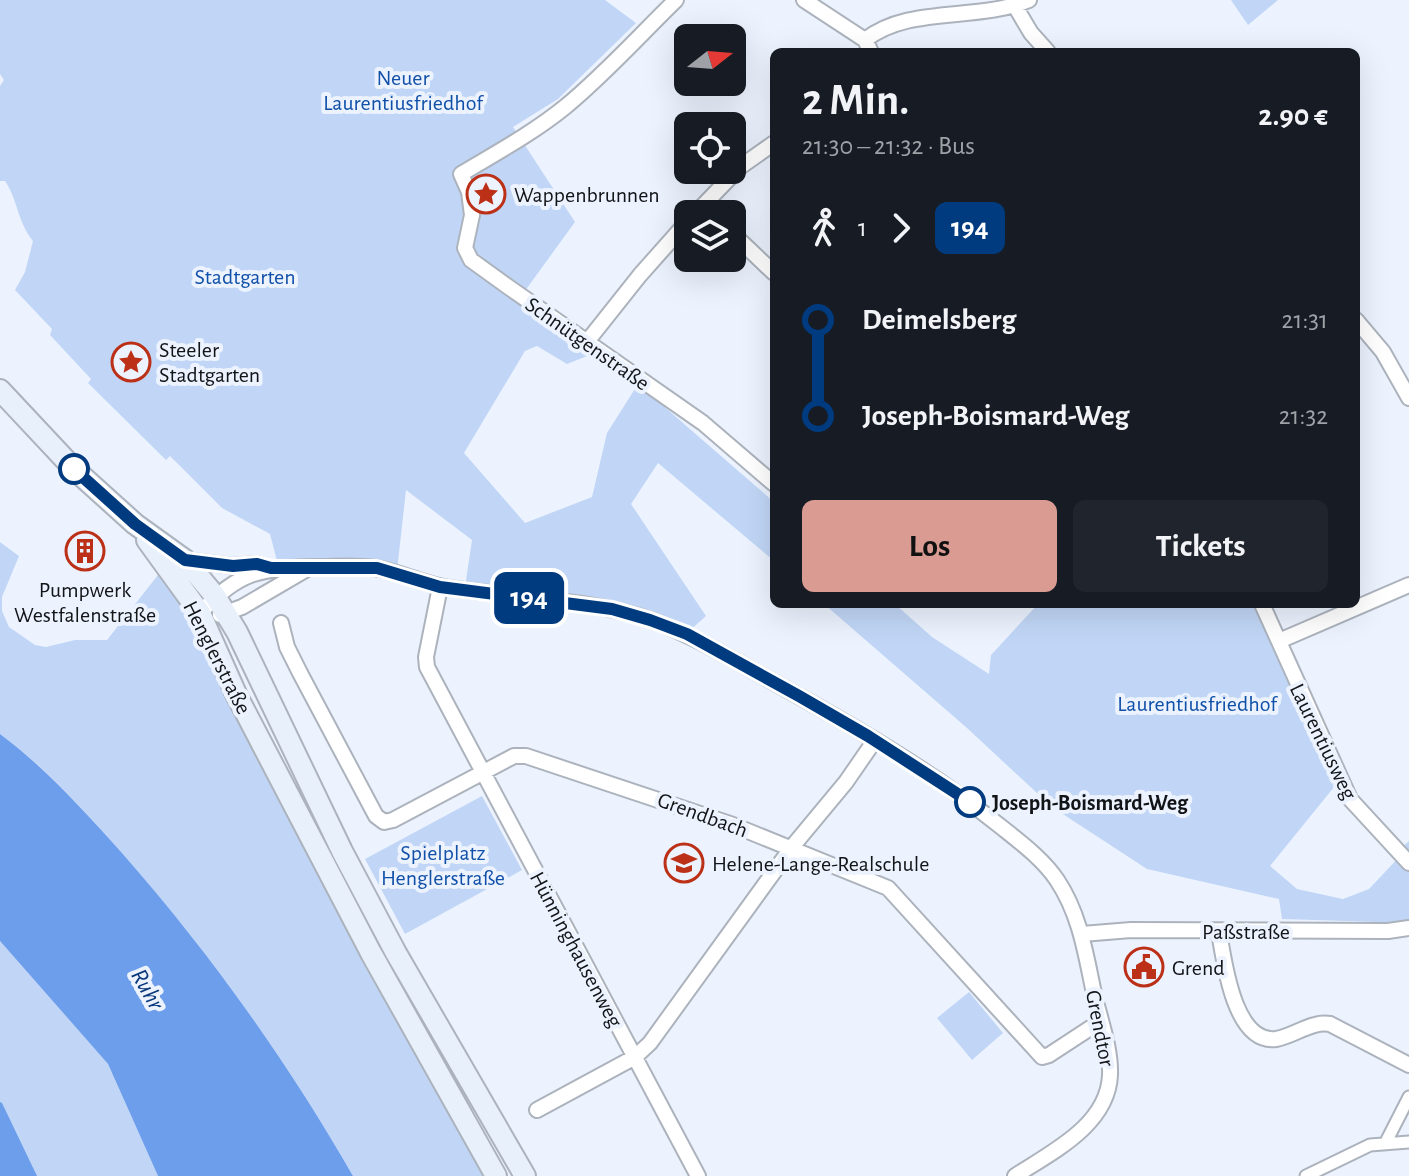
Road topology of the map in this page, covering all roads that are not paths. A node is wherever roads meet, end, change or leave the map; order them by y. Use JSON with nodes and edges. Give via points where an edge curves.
{"nodes":[{"id":1,"x":676,"y":0,"type":"edge"},
{"id":2,"x":804,"y":0,"type":"edge"},
{"id":3,"x":1022,"y":3,"type":"edge"},
{"id":4,"x":868,"y":46,"type":"edge"},
{"id":5,"x":1044,"y":48,"type":"edge"},
{"id":6,"x":770,"y":146,"type":"edge"},
{"id":7,"x":712,"y":200,"type":"edge"},
{"id":8,"x":674,"y":237,"type":"edge"},
{"id":9,"x":746,"y":246,"type":"edge"},
{"id":10,"x":770,"y":269,"type":"edge"},
{"id":11,"x":1360,"y":325,"type":"edge"},
{"id":12,"x":586,"y":343,"type":"junction"},
{"id":13,"x":0,"y":390,"type":"edge"},
{"id":14,"x":1409,"y":398,"type":"edge"},
{"id":15,"x":770,"y":481,"type":"edge"},
{"id":16,"x":135,"y":524,"type":"junction"},
{"id":17,"x":185,"y":560,"type":"junction"},
{"id":18,"x":310,"y":567,"type":"junction"},
{"id":19,"x":271,"y":568,"type":"junction"},
{"id":20,"x":1409,"y":585,"type":"edge"},
{"id":21,"x":440,"y":587,"type":"junction"},
{"id":22,"x":228,"y":605,"type":"junction"},
{"id":23,"x":1360,"y":606,"type":"edge"},
{"id":24,"x":1264,"y":608,"type":"edge"},
{"id":25,"x":1356,"y":608,"type":"edge"},
{"id":26,"x":200,"y":613,"type":"junction"},
{"id":27,"x":281,"y":623,"type":"dead end"},
{"id":28,"x":1279,"y":641,"type":"junction"},
{"id":29,"x":875,"y":740,"type":"junction"},
{"id":30,"x":484,"y":771,"type":"junction"},
{"id":31,"x":792,"y":847,"type":"junction"},
{"id":32,"x":1409,"y":863,"type":"edge"},
{"id":33,"x":1409,"y":928,"type":"edge"},
{"id":34,"x":1219,"y":932,"type":"junction"},
{"id":35,"x":1082,"y":934,"type":"junction"},
{"id":36,"x":1101,"y":1021,"type":"junction"},
{"id":37,"x":635,"y":1057,"type":"junction"},
{"id":38,"x":1409,"y":1065,"type":"edge"},
{"id":39,"x":1409,"y":1097,"type":"edge"},
{"id":40,"x":537,"y":1110,"type":"dead end"},
{"id":41,"x":1386,"y":1142,"type":"junction"},
{"id":42,"x":1409,"y":1142,"type":"edge"},
{"id":43,"x":1332,"y":1163,"type":"junction"},
{"id":44,"x":496,"y":1176,"type":"edge"},
{"id":45,"x":525,"y":1176,"type":"edge"},
{"id":46,"x":698,"y":1176,"type":"edge"},
{"id":47,"x":1015,"y":1176,"type":"edge"},
{"id":48,"x":1306,"y":1176,"type":"edge"},
{"id":49,"x":1339,"y":1176,"type":"edge"}],
"edges":[{"from":1,"to":12,"type":"street","name":"Schnütgenstraße","via":[[562,109],[461,174],[472,203],[467,255]]},
{"from":2,"to":4,"type":"street"},
{"from":3,"to":4,"type":"street","via":[[900,22],[885,27]]},
{"from":3,"to":5,"type":"street","via":[[1031,33]]},
{"from":6,"to":7,"type":"street","via":[[740,167]]},
{"from":8,"to":12,"type":"street"},
{"from":9,"to":10,"type":"street"},
{"from":11,"to":14,"type":"street"},
{"from":12,"to":15,"type":"street","name":"Schnütgenstraße","via":[[703,423]]},
{"from":13,"to":16,"type":"main road"},
{"from":16,"to":17,"type":"main road","name":"Henglerstraße"},
{"from":16,"to":26,"type":"main road","name":"Henglerstraße"},
{"from":17,"to":19,"type":"street","name":"Grendtor"},
{"from":17,"to":22,"type":"main road","name":"Henglerstraße"},
{"from":18,"to":19,"type":"street","name":"Grendtor"},
{"from":18,"to":21,"type":"street","name":"Grendtor","via":[[377,568]]},
{"from":18,"to":22,"type":"street"},
{"from":19,"to":22,"type":"street","via":[[236,581]]},
{"from":20,"to":23,"type":"street"},
{"from":21,"to":29,"type":"street","name":"Grendtor","via":[[612,609],[650,620],[687,634]]},
{"from":21,"to":30,"type":"street","name":"Hünninghausenweg","via":[[427,667]]},
{"from":22,"to":26,"type":"street"},
{"from":22,"to":45,"type":"main road","name":"Henglerstraße","via":[[342,851]]},
{"from":24,"to":28,"type":"street","name":"Laurentiusweg"},
{"from":25,"to":28,"type":"street"},
{"from":26,"to":44,"type":"main road","name":"Henglerstraße","via":[[237,696],[371,953]]},
{"from":27,"to":30,"type":"street","name":"Grendbach","via":[[300,673],[376,816],[384,822]]},
{"from":28,"to":32,"type":"street","name":"Laurentiusweg","via":[[1350,799]]},
{"from":29,"to":31,"type":"street"},
{"from":29,"to":35,"type":"street","name":"Grendtor","via":[[952,789],[1033,853],[1057,880]]},
{"from":30,"to":31,"type":"street","name":"Grendbach","via":[[514,756],[526,756]]},
{"from":30,"to":37,"type":"street","name":"Hünninghausenweg"},
{"from":31,"to":36,"type":"street","name":"Grendbach","via":[[888,888],[1042,1057]]},
{"from":31,"to":37,"type":"street"},
{"from":33,"to":34,"type":"street","name":"Paßstraße"},
{"from":34,"to":35,"type":"street","name":"Paßstraße"},
{"from":34,"to":38,"type":"street","via":[[1229,981],[1250,1031],[1273,1039],[1330,1024]]},
{"from":35,"to":36,"type":"street","name":"Grendtor"},
{"from":36,"to":47,"type":"street","name":"Grendtor","via":[[1110,1074],[1103,1103],[1079,1132]]},
{"from":37,"to":40,"type":"street"},
{"from":37,"to":46,"type":"street","name":"Hünninghausenweg"},
{"from":39,"to":41,"type":"street"},
{"from":41,"to":42,"type":"street"},
{"from":41,"to":43,"type":"street"},
{"from":43,"to":48,"type":"street"},
{"from":43,"to":49,"type":"street"}]}
